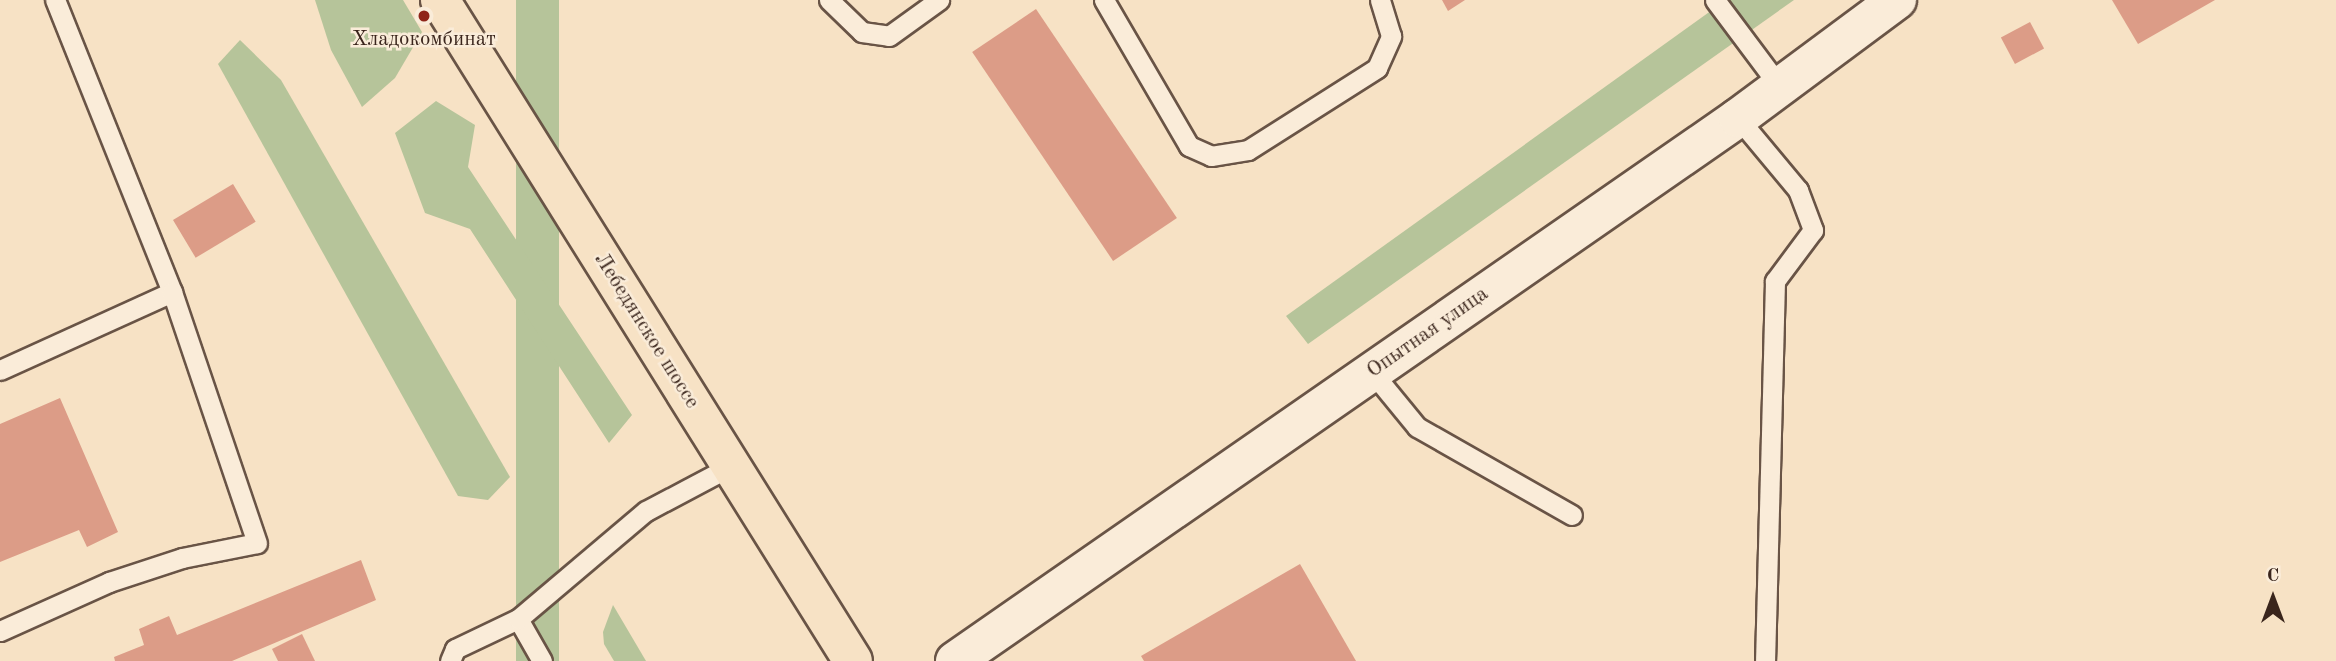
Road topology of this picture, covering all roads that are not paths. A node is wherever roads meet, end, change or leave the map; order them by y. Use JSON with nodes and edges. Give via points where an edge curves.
{"nodes":[{"id":1,"x":55,"y":0,"type":"edge"},
{"id":2,"x":440,"y":0,"type":"edge"},
{"id":3,"x":829,"y":0,"type":"edge"},
{"id":4,"x":939,"y":0,"type":"edge"},
{"id":5,"x":1104,"y":0,"type":"edge"},
{"id":6,"x":1380,"y":0,"type":"edge"},
{"id":7,"x":1715,"y":0,"type":"edge"},
{"id":8,"x":1897,"y":0,"type":"edge"},
{"id":9,"x":1780,"y":87,"type":"junction"},
{"id":10,"x":1738,"y":118,"type":"junction"},
{"id":11,"x":172,"y":292,"type":"junction"},
{"id":12,"x":0,"y":370,"type":"edge"},
{"id":13,"x":1372,"y":372,"type":"junction"},
{"id":14,"x":731,"y":466,"type":"junction"},
{"id":15,"x":1572,"y":515,"type":"dead end"},
{"id":16,"x":518,"y":619,"type":"junction"},
{"id":17,"x":0,"y":631,"type":"edge"},
{"id":18,"x":450,"y":661,"type":"edge"},
{"id":19,"x":541,"y":661,"type":"edge"},
{"id":20,"x":853,"y":661,"type":"edge"},
{"id":21,"x":955,"y":661,"type":"edge"},
{"id":22,"x":1765,"y":661,"type":"edge"}],
"edges":[{"from":1,"to":11,"type":"lane"},
{"from":2,"to":14,"type":"main road","name":"Лебедянское шоссе"},
{"from":3,"to":4,"type":"lane","via":[[862,32],[889,36]]},
{"from":5,"to":6,"type":"lane","via":[[1189,146],[1211,156],[1248,150],[1377,68],[1391,36]]},
{"from":7,"to":9,"type":"lane"},
{"from":8,"to":9,"type":"street","name":"Опытная улица"},
{"from":9,"to":10,"type":"street","name":"Опытная улица"},
{"from":10,"to":13,"type":"street","name":"Опытная улица"},
{"from":10,"to":22,"type":"lane","via":[[1798,190],[1813,230],[1775,281]]},
{"from":11,"to":12,"type":"lane"},
{"from":11,"to":17,"type":"lane","via":[[257,543],[182,558],[109,582]]},
{"from":13,"to":15,"type":"lane","via":[[1417,427]]},
{"from":13,"to":21,"type":"street","name":"Опытная улица"},
{"from":14,"to":16,"type":"lane","via":[[646,511]]},
{"from":14,"to":20,"type":"main road","name":"Лебедянское шоссе"},
{"from":16,"to":18,"type":"lane","via":[[455,649]]},
{"from":16,"to":19,"type":"lane"}]}
